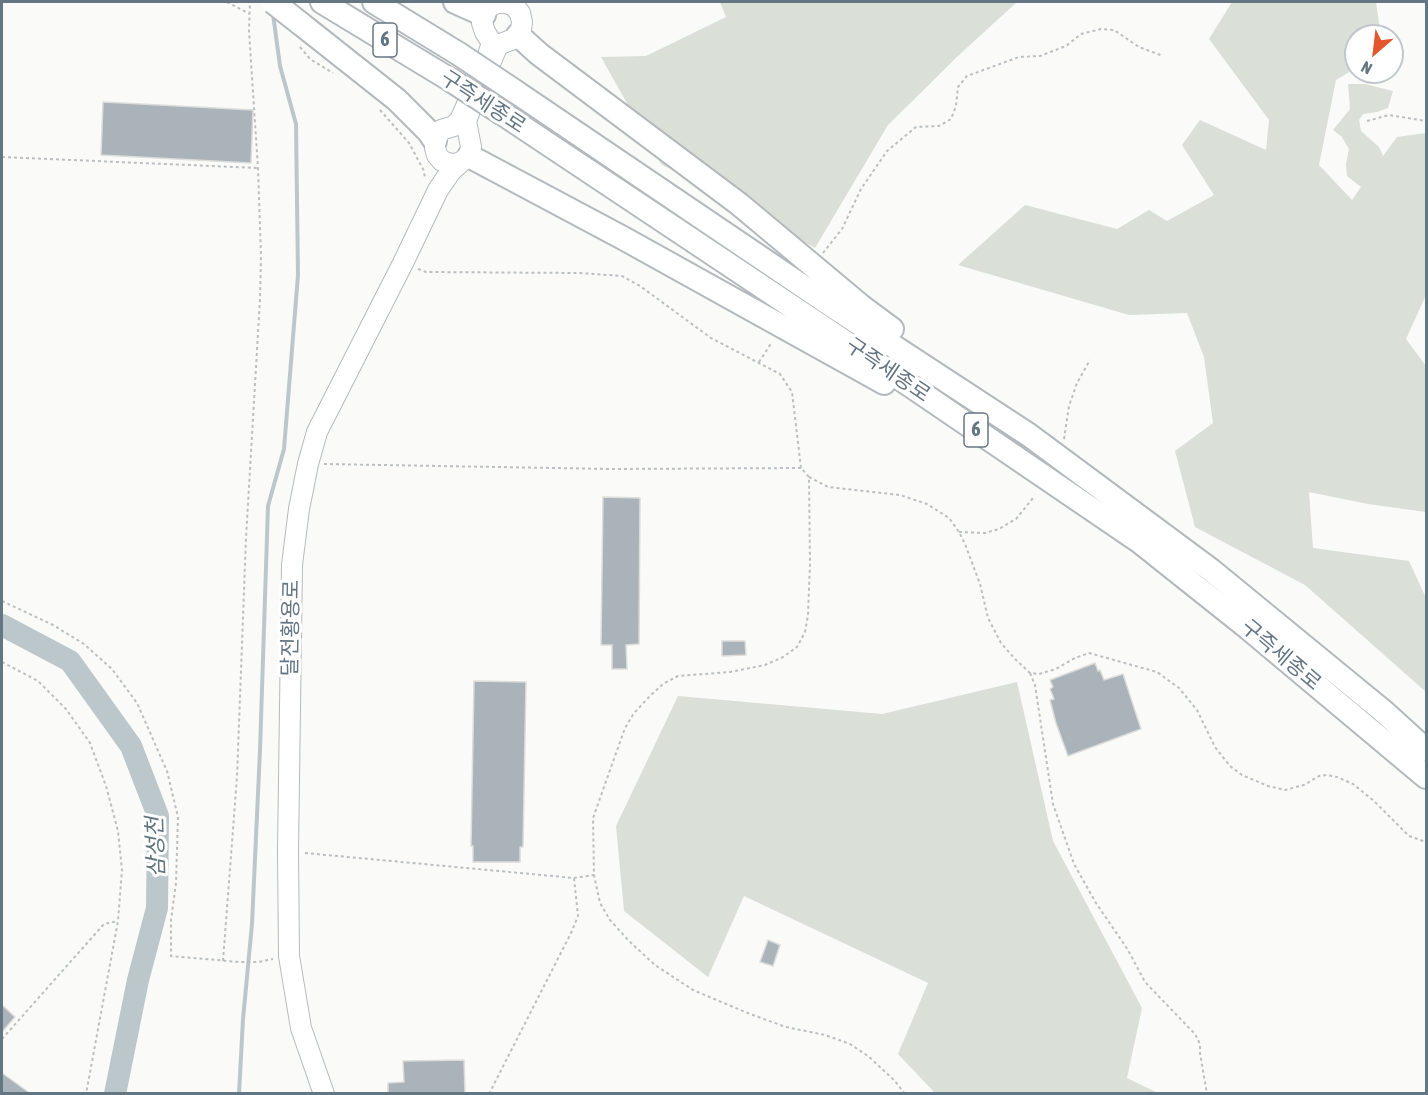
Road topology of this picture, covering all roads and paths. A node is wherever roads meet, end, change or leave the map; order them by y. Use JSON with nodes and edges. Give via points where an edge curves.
{"nodes":[{"id":1,"x":227,"y":2,"type":"edge"},
{"id":2,"x":250,"y":2,"type":"edge"},
{"id":3,"x":273,"y":2,"type":"edge"},
{"id":4,"x":322,"y":2,"type":"edge"},
{"id":5,"x":374,"y":2,"type":"edge"},
{"id":6,"x":455,"y":2,"type":"edge"},
{"id":7,"x":507,"y":11,"type":"edge"},
{"id":8,"x":250,"y":14,"type":"junction"},
{"id":9,"x":299,"y":31,"type":"junction"},
{"id":10,"x":1163,"y":56,"type":"dead end"},
{"id":11,"x":340,"y":77,"type":"dead end"},
{"id":12,"x":375,"y":105,"type":"dead end"},
{"id":13,"x":1426,"y":120,"type":"edge"},
{"id":14,"x":1367,"y":121,"type":"dead end"},
{"id":15,"x":436,"y":148,"type":"junction"},
{"id":16,"x":2,"y":157,"type":"edge"},
{"id":17,"x":465,"y":159,"type":"junction"},
{"id":18,"x":258,"y":168,"type":"junction"},
{"id":19,"x":432,"y":187,"type":"junction"},
{"id":20,"x":821,"y":256,"type":"dead end"},
{"id":21,"x":403,"y":263,"type":"junction"},
{"id":22,"x":774,"y":339,"type":"dead end"},
{"id":23,"x":1090,"y":360,"type":"dead end"},
{"id":24,"x":759,"y":362,"type":"junction"},
{"id":25,"x":1063,"y":442,"type":"dead end"},
{"id":26,"x":308,"y":464,"type":"junction"},
{"id":27,"x":801,"y":468,"type":"junction"},
{"id":28,"x":809,"y":477,"type":"junction"},
{"id":29,"x":1086,"y":477,"type":"junction"},
{"id":30,"x":1033,"y":498,"type":"dead end"},
{"id":31,"x":959,"y":532,"type":"junction"},
{"id":32,"x":1140,"y":542,"type":"junction"},
{"id":33,"x":2,"y":600,"type":"edge"},
{"id":34,"x":2,"y":662,"type":"edge"},
{"id":35,"x":1030,"y":673,"type":"junction"},
{"id":36,"x":1426,"y":750,"type":"edge"},
{"id":37,"x":1426,"y":777,"type":"edge"},
{"id":38,"x":1426,"y":842,"type":"edge"},
{"id":39,"x":288,"y":851,"type":"junction"},
{"id":40,"x":594,"y":876,"type":"junction"},
{"id":41,"x":574,"y":878,"type":"junction"},
{"id":42,"x":118,"y":921,"type":"junction"},
{"id":43,"x":222,"y":961,"type":"junction"},
{"id":44,"x":258,"y":962,"type":"dead end"},
{"id":45,"x":2,"y":1039,"type":"edge"},
{"id":46,"x":86,"y":1094,"type":"edge"},
{"id":47,"x":324,"y":1094,"type":"edge"},
{"id":48,"x":489,"y":1094,"type":"edge"},
{"id":49,"x":905,"y":1094,"type":"edge"},
{"id":50,"x":1207,"y":1094,"type":"edge"}],
"edges":[{"from":1,"to":8,"type":"path"},
{"from":2,"to":8,"type":"path"},
{"from":3,"to":9,"type":"highway","bridge":true},
{"from":4,"to":32,"type":"highway","name":"구즉세종로","number":"6","bridge":true,"via":[[503,114]]},
{"from":5,"to":29,"type":"highway","name":"구즉세종로","number":"6","bridge":true,"via":[[516,92]]},
{"from":6,"to":7,"type":"highway"},
{"from":7,"to":15,"type":"main road","via":[[482,23],[492,43],[485,64],[460,120],[441,130]]},
{"from":7,"to":17,"type":"main road","via":[[508,42],[498,45],[466,121],[471,147]]},
{"from":7,"to":29,"type":"highway","via":[[539,54],[739,204],[861,306],[996,400]]},
{"from":8,"to":18,"type":"path"},
{"from":9,"to":11,"type":"path","via":[[301,49]]},
{"from":9,"to":15,"type":"highway","via":[[397,100],[428,131]]},
{"from":10,"to":20,"type":"path","via":[[1139,47],[1114,30],[1101,29],[1081,34],[1066,46],[1040,56],[1018,57],[967,76],[958,87],[951,119],[939,126],[916,127],[887,151],[861,189],[843,229]]},
{"from":12,"to":19,"type":"path","via":[[408,143]]},
{"from":13,"to":14,"type":"path","via":[[1389,115]]},
{"from":15,"to":17,"type":"main road","via":[[442,161],[454,164]]},
{"from":15,"to":19,"type":"main road","via":[[442,168]]},
{"from":16,"to":18,"type":"path"},
{"from":17,"to":19,"type":"main road"},
{"from":17,"to":32,"type":"highway","via":[[623,238],[884,383],[1052,494]]},
{"from":18,"to":43,"type":"path","via":[[260,299],[237,777]]},
{"from":19,"to":21,"type":"main road","name":"달전황용로"},
{"from":21,"to":24,"type":"path","via":[[426,272],[622,276],[711,338]]},
{"from":21,"to":26,"type":"main road","name":"달전황용로","via":[[317,432]]},
{"from":22,"to":24,"type":"path"},
{"from":23,"to":25,"type":"path","via":[[1077,383]]},
{"from":24,"to":27,"type":"path","via":[[780,374],[792,392]]},
{"from":26,"to":27,"type":"path"},
{"from":26,"to":39,"type":"main road","name":"달전황용로","via":[[292,565]]},
{"from":27,"to":28,"type":"path"},
{"from":28,"to":31,"type":"path","via":[[828,487],[900,495],[927,504],[949,518]]},
{"from":28,"to":40,"type":"path","via":[[808,615],[797,647],[765,664],[730,672],[678,676],[663,684],[633,713],[593,818]]},
{"from":29,"to":36,"type":"highway","name":"구즉세종로","number":"6","via":[[1211,570]]},
{"from":30,"to":31,"type":"path","via":[[1016,519],[999,529]]},
{"from":31,"to":35,"type":"path","via":[[980,584],[988,618],[1001,643]]},
{"from":32,"to":37,"type":"highway","name":"구즉세종로","number":"6"},
{"from":33,"to":43,"type":"path","via":[[84,644],[112,669],[137,703],[167,771],[178,817],[171,956]]},
{"from":34,"to":42,"type":"path","via":[[38,681],[66,709],[90,743],[118,831],[122,870]]},
{"from":35,"to":38,"type":"path","via":[[1056,669],[1089,653],[1157,672],[1179,688],[1197,710],[1215,747],[1242,775],[1285,790],[1319,776],[1337,777],[1374,801],[1409,836]]},
{"from":35,"to":50,"type":"path","via":[[1053,804],[1074,864],[1144,982],[1195,1034]]},
{"from":39,"to":41,"type":"path"},
{"from":39,"to":47,"type":"main road","name":"달전황용로","via":[[289,956],[301,1028]]},
{"from":40,"to":41,"type":"path"},
{"from":40,"to":49,"type":"path","via":[[600,903],[610,920],[655,965],[693,990],[750,1014],[850,1044],[868,1056]]},
{"from":41,"to":48,"type":"path","via":[[578,916]]},
{"from":42,"to":45,"type":"path","via":[[104,924]]},
{"from":42,"to":46,"type":"path"},
{"from":43,"to":44,"type":"path"}]}
